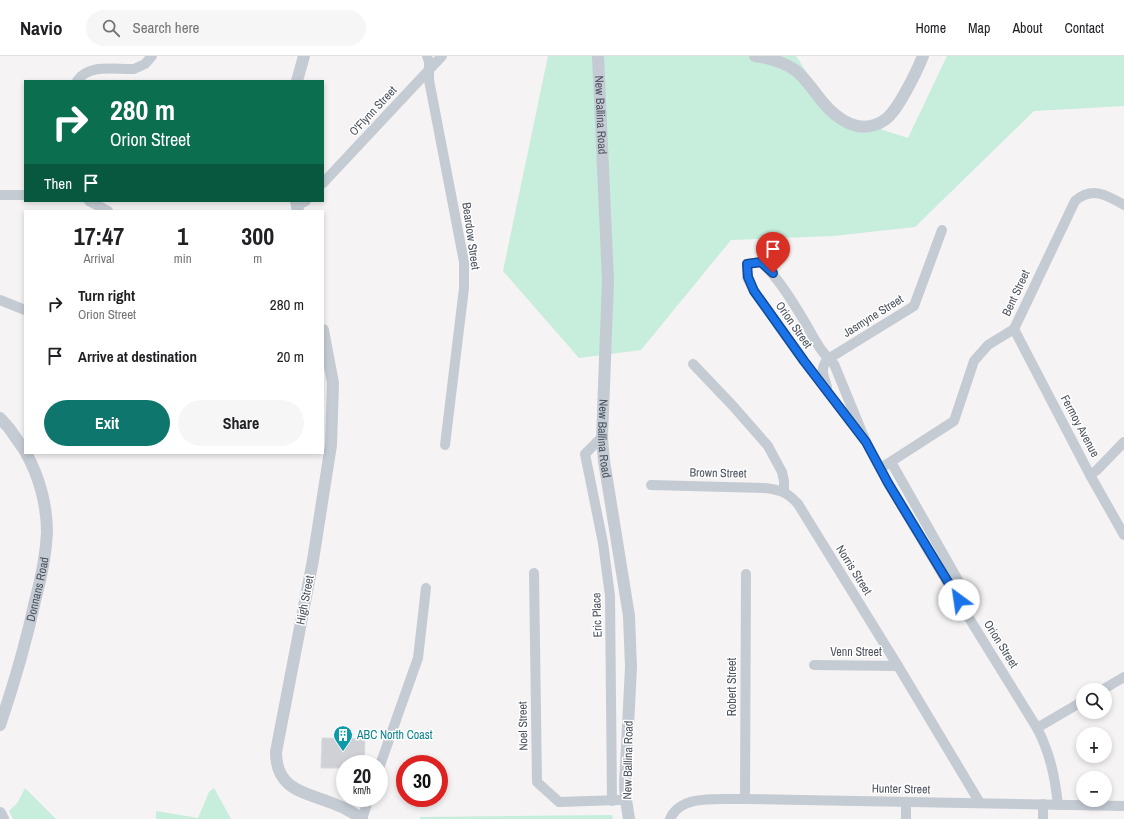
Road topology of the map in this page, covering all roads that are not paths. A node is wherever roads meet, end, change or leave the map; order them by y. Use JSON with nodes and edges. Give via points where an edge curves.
{"nodes":[{"id":1,"x":152,"y":56,"type":"edge"},
{"id":2,"x":304,"y":56,"type":"edge"},
{"id":3,"x":427,"y":56,"type":"edge"},
{"id":4,"x":442,"y":56,"type":"edge"},
{"id":5,"x":598,"y":56,"type":"edge"},
{"id":6,"x":755,"y":56,"type":"edge"},
{"id":7,"x":923,"y":56,"type":"edge"},
{"id":8,"x":429,"y":70,"type":"junction"},
{"id":9,"x":78,"y":80,"type":"edge"},
{"id":10,"x":297,"y":80,"type":"edge"},
{"id":11,"x":324,"y":182,"type":"edge"},
{"id":12,"x":0,"y":195,"type":"edge"},
{"id":13,"x":24,"y":196,"type":"edge"},
{"id":14,"x":91,"y":202,"type":"edge"},
{"id":15,"x":1124,"y":205,"type":"edge"},
{"id":16,"x":106,"y":210,"type":"edge"},
{"id":17,"x":942,"y":230,"type":"dead end"},
{"id":18,"x":0,"y":300,"type":"edge"},
{"id":19,"x":24,"y":310,"type":"edge"},
{"id":20,"x":1014,"y":329,"type":"junction"},
{"id":21,"x":324,"y":335,"type":"edge"},
{"id":22,"x":828,"y":359,"type":"junction"},
{"id":23,"x":693,"y":364,"type":"dead end"},
{"id":24,"x":829,"y":392,"type":"junction"},
{"id":25,"x":0,"y":418,"type":"edge"},
{"id":26,"x":602,"y":437,"type":"junction"},
{"id":27,"x":866,"y":442,"type":"junction"},
{"id":28,"x":1124,"y":442,"type":"edge"},
{"id":29,"x":445,"y":445,"type":"dead end"},
{"id":30,"x":24,"y":449,"type":"edge"},
{"id":31,"x":27,"y":454,"type":"edge"},
{"id":32,"x":891,"y":462,"type":"junction"},
{"id":33,"x":881,"y":468,"type":"junction"},
{"id":34,"x":1090,"y":475,"type":"junction"},
{"id":35,"x":651,"y":485,"type":"dead end"},
{"id":36,"x":784,"y":491,"type":"junction"},
{"id":37,"x":1124,"y":535,"type":"edge"},
{"id":38,"x":534,"y":573,"type":"dead end"},
{"id":39,"x":746,"y":574,"type":"dead end"},
{"id":40,"x":426,"y":588,"type":"dead end"},
{"id":41,"x":959,"y":600,"type":"junction"},
{"id":42,"x":814,"y":665,"type":"dead end"},
{"id":43,"x":898,"y":666,"type":"junction"},
{"id":44,"x":1124,"y":677,"type":"edge"},
{"id":45,"x":1112,"y":684,"type":"edge"},
{"id":46,"x":1076,"y":705,"type":"edge"},
{"id":47,"x":0,"y":725,"type":"edge"},
{"id":48,"x":1037,"y":728,"type":"junction"},
{"id":49,"x":384,"y":755,"type":"edge"},
{"id":50,"x":745,"y":799,"type":"junction"},
{"id":51,"x":626,"y":800,"type":"junction"},
{"id":52,"x":612,"y":801,"type":"junction"},
{"id":53,"x":906,"y":802,"type":"junction"},
{"id":54,"x":980,"y":803,"type":"junction"},
{"id":55,"x":1043,"y":804,"type":"junction"},
{"id":56,"x":1058,"y":805,"type":"junction"},
{"id":57,"x":1124,"y":806,"type":"edge"},
{"id":58,"x":366,"y":807,"type":"edge"},
{"id":59,"x":0,"y":813,"type":"edge"},
{"id":60,"x":3,"y":819,"type":"edge"},
{"id":61,"x":362,"y":819,"type":"edge"},
{"id":62,"x":629,"y":819,"type":"edge"},
{"id":63,"x":670,"y":819,"type":"edge"},
{"id":64,"x":906,"y":819,"type":"edge"},
{"id":65,"x":1043,"y":819,"type":"edge"}],
"edges":[{"from":1,"to":9,"type":"street","via":[[134,69],[95,70],[87,72]]},
{"from":2,"to":10,"type":"street"},
{"from":3,"to":8,"type":"street","name":"Beardow Street"},
{"from":4,"to":8,"type":"street","name":"O'Flynn Street"},
{"from":5,"to":26,"type":"street","name":"New Ballina Road","via":[[608,280]]},
{"from":6,"to":7,"type":"street","via":[[773,59],[794,69],[840,119],[859,127],[880,124],[888,118],[911,82]]},
{"from":8,"to":11,"type":"street","name":"O'Flynn Street"},
{"from":8,"to":29,"type":"street","name":"Beardow Street","via":[[464,262],[464,288]]},
{"from":12,"to":13,"type":"street"},
{"from":14,"to":16,"type":"street"},
{"from":15,"to":20,"type":"street","name":"Bent Street","via":[[1097,192],[1086,194],[1075,202]]},
{"from":17,"to":22,"type":"street","name":"Jasmyne Street","via":[[914,306]]},
{"from":18,"to":19,"type":"street"},
{"from":20,"to":32,"type":"street","name":"Bent Street","via":[[988,345],[974,361],[954,421]]},
{"from":20,"to":34,"type":"street","name":"Fermoy Avenue"},
{"from":21,"to":61,"type":"street","name":"High Street","via":[[333,382],[331,445],[313,560],[276,759],[278,771],[290,786],[347,809]]},
{"from":22,"to":24,"type":"street","via":[[823,364],[823,372]]},
{"from":22,"to":24,"type":"street","name":"Orion Street","via":[[773,273],[761,262],[747,264],[748,277],[754,291]]},
{"from":22,"to":27,"type":"street","name":"Orion Street","via":[[834,364]]},
{"from":23,"to":36,"type":"street","via":[[768,446],[782,472]]},
{"from":24,"to":27,"type":"street","name":"Orion Street"},
{"from":25,"to":30,"type":"street","name":"Donnans Road"},
{"from":26,"to":51,"type":"street","name":"New Ballina Road","via":[[628,616],[631,667]]},
{"from":26,"to":52,"type":"street","name":"Eric Place","via":[[585,454],[603,543],[610,596]]},
{"from":27,"to":33,"type":"street","name":"Orion Street"},
{"from":28,"to":34,"type":"street"},
{"from":31,"to":47,"type":"street","name":"Donnans Road","via":[[34,466],[45,512],[45,556],[24,649]]},
{"from":32,"to":33,"type":"street","name":"Bent Street"},
{"from":32,"to":41,"type":"street","via":[[963,589]]},
{"from":33,"to":41,"type":"street","name":"Orion Street"},
{"from":34,"to":37,"type":"street","name":"Fermoy Avenue"},
{"from":35,"to":36,"type":"street","name":"Brown Street","via":[[765,488]]},
{"from":36,"to":43,"type":"street","name":"Norris Street","via":[[798,504]]},
{"from":38,"to":52,"type":"street","name":"Noel Street","via":[[536,782],[559,802]]},
{"from":39,"to":50,"type":"street","name":"Robert Street"},
{"from":40,"to":49,"type":"street","via":[[418,658]]},
{"from":41,"to":48,"type":"street","name":"Orion Street"},
{"from":42,"to":43,"type":"street","name":"Venn Street"},
{"from":43,"to":54,"type":"street","name":"Norris Street"},
{"from":44,"to":45,"type":"street"},
{"from":46,"to":48,"type":"street"},
{"from":48,"to":56,"type":"street","name":"Orion Street","via":[[1046,744],[1051,761]]},
{"from":50,"to":53,"type":"street","name":"Hunter Street"},
{"from":50,"to":63,"type":"street","name":"Hunter Street","via":[[693,800],[678,807]]},
{"from":51,"to":52,"type":"street","name":"Noel Street"},
{"from":51,"to":62,"type":"street","name":"New Ballina Road"},
{"from":53,"to":54,"type":"street","name":"Hunter Street"},
{"from":53,"to":64,"type":"street"},
{"from":54,"to":55,"type":"street","name":"Hunter Street"},
{"from":55,"to":56,"type":"street","name":"Hunter Street"},
{"from":55,"to":65,"type":"street"},
{"from":56,"to":57,"type":"street","name":"Hunter Street"},
{"from":58,"to":61,"type":"street"},
{"from":59,"to":60,"type":"street"}]}
